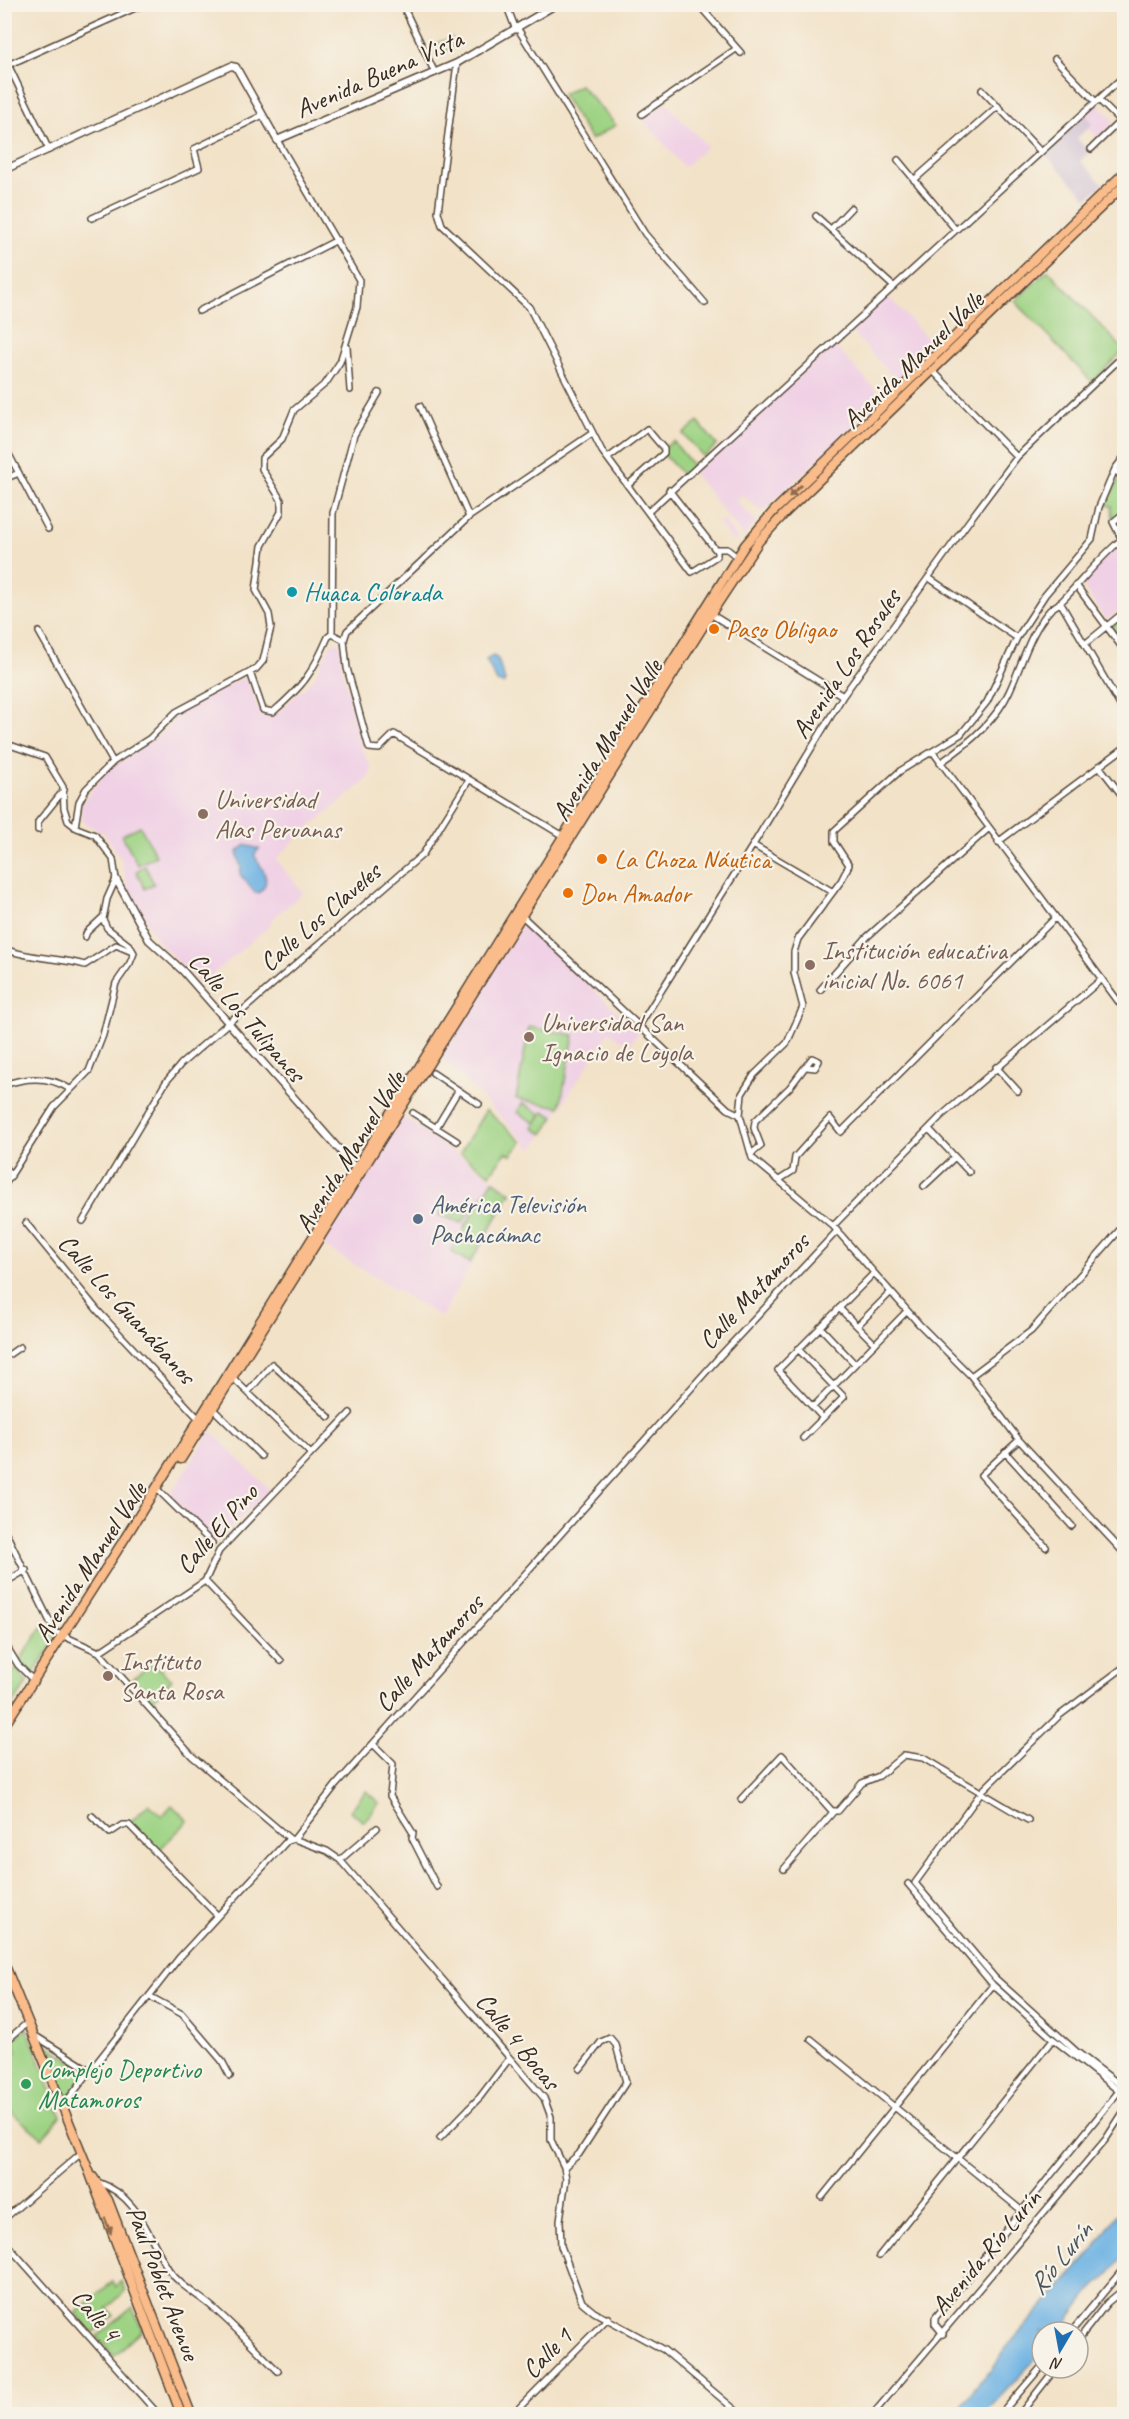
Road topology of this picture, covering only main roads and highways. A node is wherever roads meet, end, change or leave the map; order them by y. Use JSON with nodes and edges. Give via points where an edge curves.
{"nodes":[{"id":1,"x":1125,"y":173,"type":"edge"},
{"id":2,"x":1125,"y":185,"type":"edge"},
{"id":3,"x":930,"y":367,"type":"junction"},
{"id":4,"x":707,"y":612,"type":"junction"},
{"id":5,"x":358,"y":1172,"type":"junction"},
{"id":6,"x":158,"y":1490,"type":"junction"},
{"id":7,"x":6,"y":1718,"type":"edge"},
{"id":8,"x":4,"y":1963,"type":"edge"},
{"id":9,"x":88,"y":2171,"type":"junction"},
{"id":10,"x":181,"y":2415,"type":"edge"},
{"id":11,"x":191,"y":2415,"type":"edge"}],
"edges":[{"from":1,"to":3,"type":"main road","name":"Avenida Manuel Valle"},
{"from":2,"to":3,"type":"main road","name":"Avenida Manuel Valle"},
{"from":3,"to":4,"type":"main road","name":"Avenida Manuel Valle","via":[[766,534]]},
{"from":3,"to":4,"type":"main road","name":"Avenida Manuel Valle","one_way":true,"via":[[773,512],[737,557]]},
{"from":4,"to":5,"type":"main road","name":"Avenida Manuel Valle"},
{"from":5,"to":6,"type":"main road","name":"Avenida Manuel Valle","via":[[199,1419]]},
{"from":5,"to":6,"type":"main road","name":"Avenida Manuel Valle","via":[[233,1378]]},
{"from":6,"to":7,"type":"main road","name":"Avenida Manuel Valle","via":[[65,1636]]},
{"from":8,"to":9,"type":"main road","name":"Paul Poblet Avenue"},
{"from":9,"to":10,"type":"main road","name":"Paul Poblet Avenue","one_way":true},
{"from":9,"to":11,"type":"main road","name":"Paul Poblet Avenue","via":[[108,2200]]}]}
